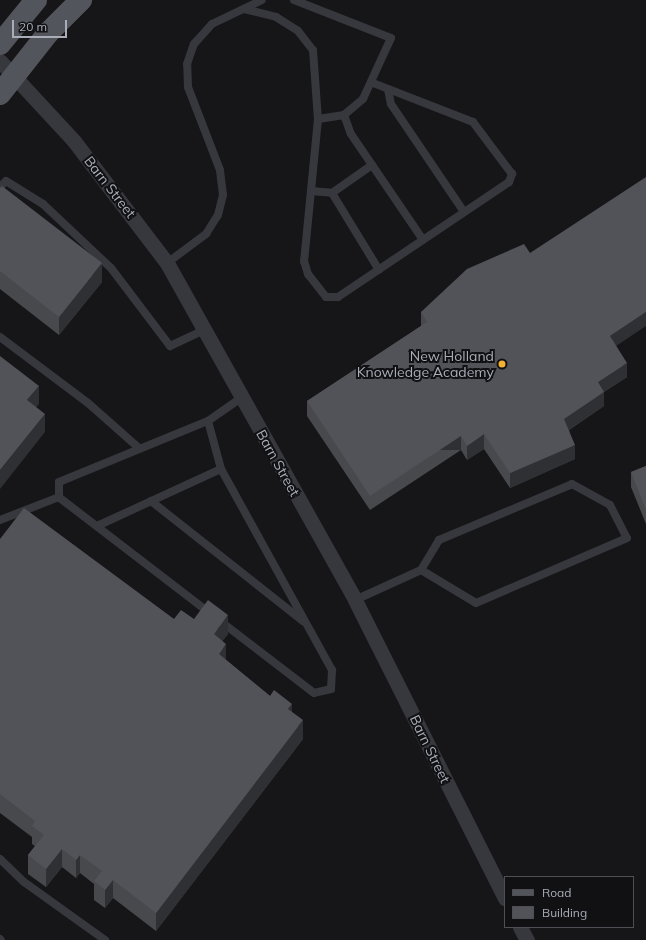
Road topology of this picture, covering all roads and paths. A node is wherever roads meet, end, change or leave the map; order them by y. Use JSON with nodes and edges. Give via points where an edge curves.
{"nodes":[{"id":1,"x":36,"y":0,"type":"edge"},
{"id":2,"x":81,"y":0,"type":"edge"},
{"id":3,"x":262,"y":0,"type":"edge"},
{"id":4,"x":294,"y":0,"type":"edge"},
{"id":5,"x":244,"y":9,"type":"junction"},
{"id":6,"x":0,"y":44,"type":"edge"},
{"id":7,"x":7,"y":69,"type":"edge"},
{"id":8,"x":373,"y":83,"type":"junction"},
{"id":9,"x":388,"y":89,"type":"junction"},
{"id":10,"x":0,"y":94,"type":"edge"},
{"id":11,"x":344,"y":115,"type":"junction"},
{"id":12,"x":318,"y":119,"type":"junction"},
{"id":13,"x":372,"y":165,"type":"junction"},
{"id":14,"x":0,"y":187,"type":"edge"},
{"id":15,"x":311,"y":191,"type":"junction"},
{"id":16,"x":332,"y":193,"type":"junction"},
{"id":17,"x":464,"y":212,"type":"junction"},
{"id":18,"x":423,"y":240,"type":"junction"},
{"id":19,"x":167,"y":263,"type":"junction"},
{"id":20,"x":379,"y":270,"type":"junction"},
{"id":21,"x":206,"y":330,"type":"junction"},
{"id":22,"x":0,"y":337,"type":"edge"},
{"id":23,"x":241,"y":398,"type":"junction"},
{"id":24,"x":208,"y":421,"type":"junction"},
{"id":25,"x":140,"y":449,"type":"junction"},
{"id":26,"x":221,"y":469,"type":"junction"},
{"id":27,"x":59,"y":497,"type":"junction"},
{"id":28,"x":152,"y":501,"type":"junction"},
{"id":29,"x":0,"y":520,"type":"edge"},
{"id":30,"x":97,"y":526,"type":"junction"},
{"id":31,"x":421,"y":570,"type":"junction"},
{"id":32,"x":355,"y":600,"type":"junction"},
{"id":33,"x":307,"y":623,"type":"junction"},
{"id":34,"x":0,"y":859,"type":"edge"},
{"id":35,"x":504,"y":896,"type":"edge"},
{"id":36,"x":521,"y":928,"type":"edge"},
{"id":37,"x":105,"y":940,"type":"edge"},
{"id":38,"x":527,"y":940,"type":"edge"}],
"edges":[{"from":1,"to":6,"type":"main road"},
{"from":2,"to":7,"type":"main road"},
{"from":3,"to":5,"type":"lane"},
{"from":4,"to":8,"type":"lane","via":[[391,38]]},
{"from":5,"to":12,"type":"lane","via":[[276,17],[298,31],[313,50]]},
{"from":5,"to":19,"type":"lane","via":[[212,24],[194,44],[187,64],[188,87],[220,170],[223,195],[218,215],[206,234]]},
{"from":7,"to":10,"type":"main road"},
{"from":7,"to":19,"type":"street","name":"Barn Street","via":[[74,141]]},
{"from":8,"to":9,"type":"lane"},
{"from":8,"to":11,"type":"lane","via":[[363,99]]},
{"from":9,"to":17,"type":"lane","via":[[391,104]]},
{"from":9,"to":17,"type":"lane","via":[[473,122],[506,161],[512,174],[509,182]]},
{"from":11,"to":12,"type":"lane"},
{"from":11,"to":13,"type":"lane","via":[[351,134]]},
{"from":12,"to":15,"type":"lane"},
{"from":13,"to":16,"type":"lane"},
{"from":13,"to":18,"type":"lane"},
{"from":14,"to":21,"type":"lane","via":[[6,181],[43,204],[111,268],[170,346]]},
{"from":15,"to":16,"type":"lane"},
{"from":15,"to":20,"type":"lane","via":[[304,261],[308,274],[326,297],[338,298]]},
{"from":16,"to":20,"type":"lane"},
{"from":17,"to":18,"type":"lane"},
{"from":18,"to":20,"type":"lane"},
{"from":19,"to":21,"type":"street","name":"Barn Street"},
{"from":21,"to":23,"type":"street","name":"Barn Street"},
{"from":22,"to":25,"type":"lane","via":[[88,403]]},
{"from":23,"to":24,"type":"lane"},
{"from":23,"to":32,"type":"street","name":"Barn Street"},
{"from":24,"to":25,"type":"lane"},
{"from":24,"to":26,"type":"lane"},
{"from":25,"to":27,"type":"lane","via":[[59,482]]},
{"from":26,"to":28,"type":"lane"},
{"from":26,"to":33,"type":"lane"},
{"from":27,"to":29,"type":"lane"},
{"from":27,"to":30,"type":"lane"},
{"from":28,"to":30,"type":"lane"},
{"from":28,"to":33,"type":"lane"},
{"from":30,"to":33,"type":"lane","via":[[314,693],[331,689],[332,670]]},
{"from":31,"to":31,"type":"lane","via":[[439,540],[572,484],[610,505],[626,538],[476,603]]},
{"from":31,"to":32,"type":"lane"},
{"from":32,"to":35,"type":"street","name":"Barn Street"},
{"from":34,"to":37,"type":"lane","via":[[24,882]]},
{"from":36,"to":38,"type":"street"}]}
